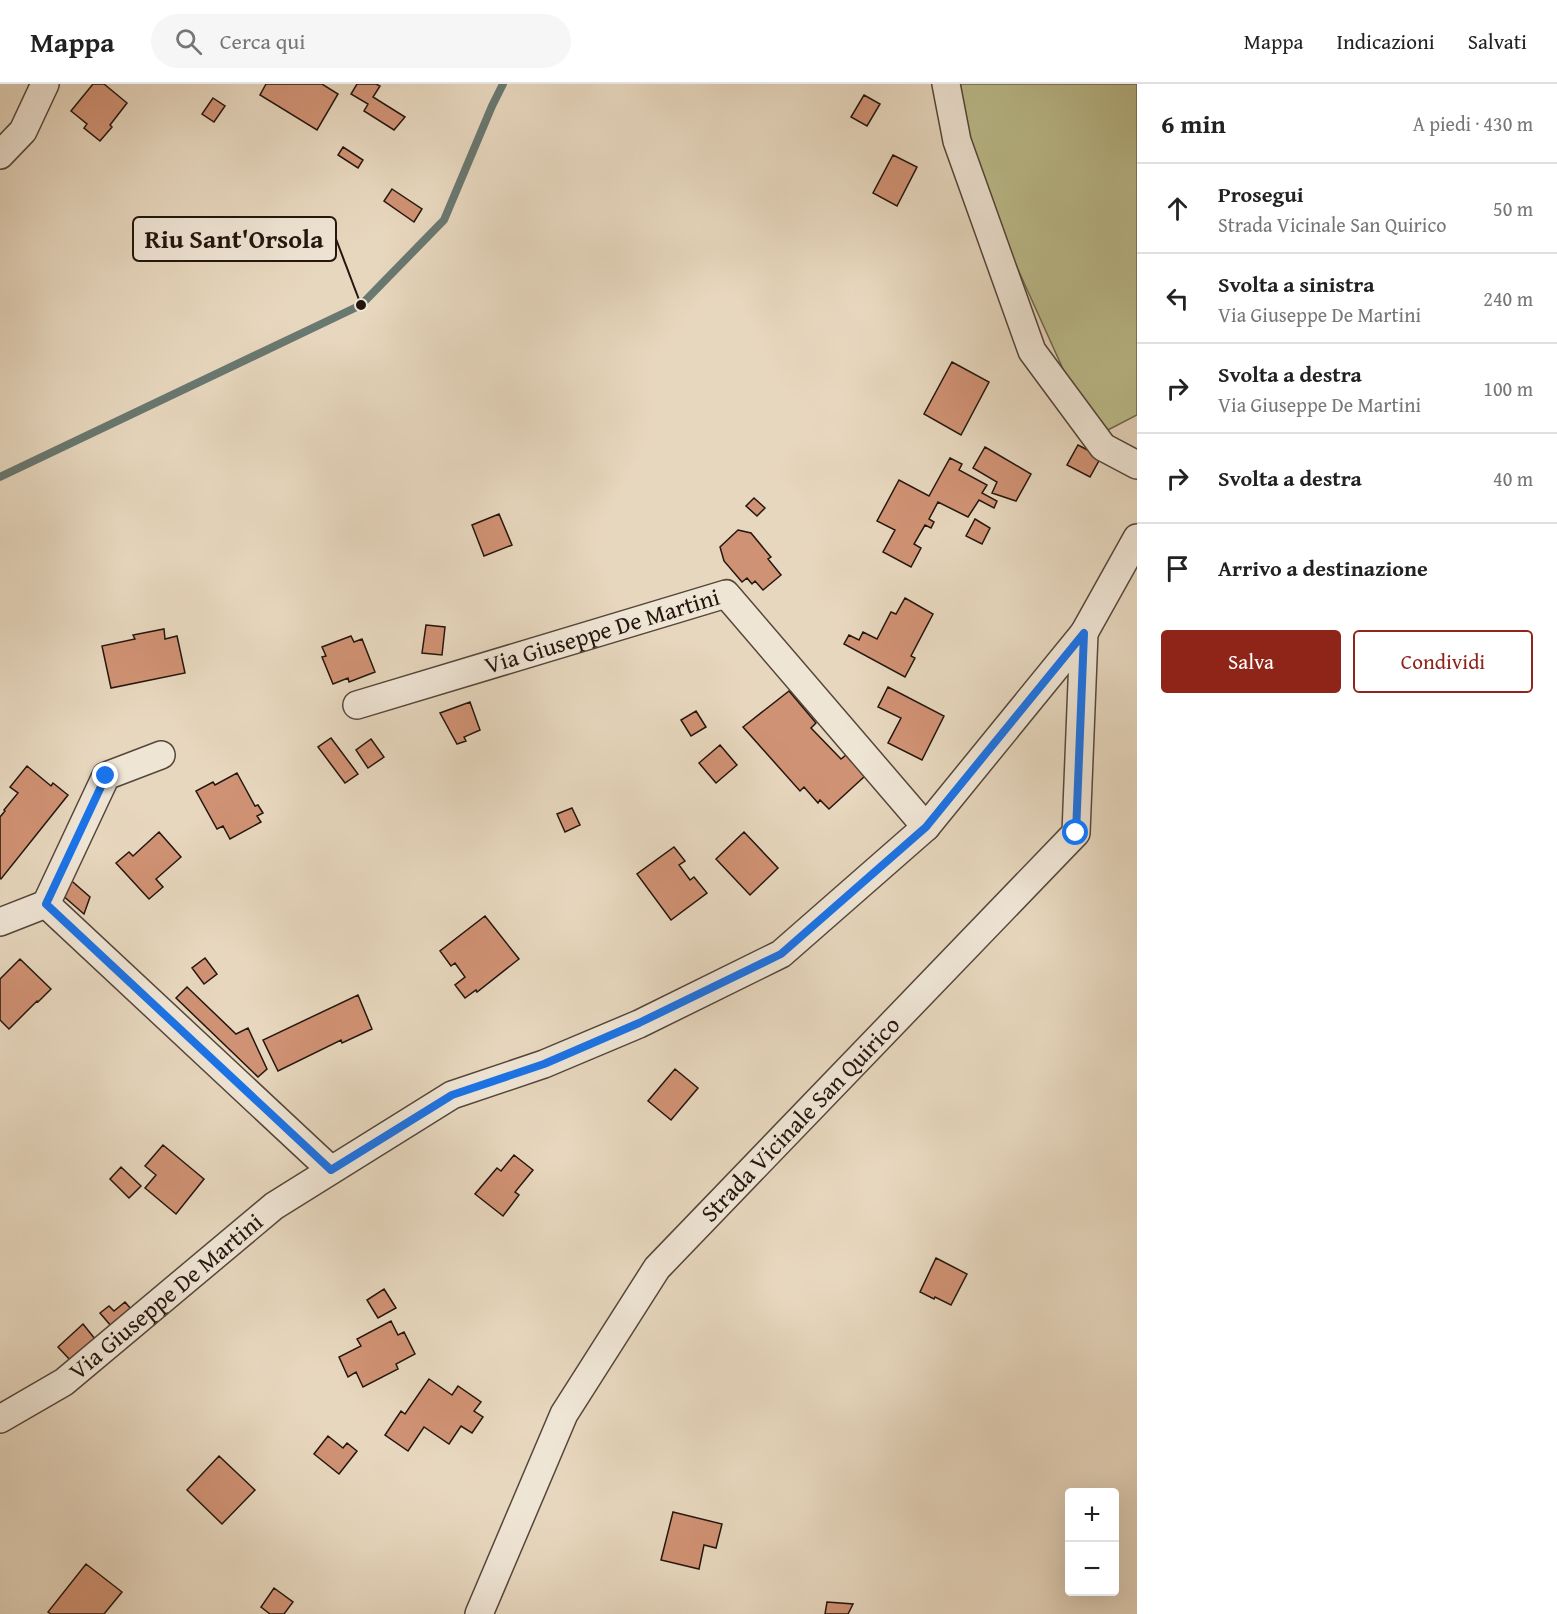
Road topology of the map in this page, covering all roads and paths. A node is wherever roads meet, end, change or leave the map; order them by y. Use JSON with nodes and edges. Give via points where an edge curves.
{"nodes":[{"id":1,"x":45,"y":84,"type":"edge"},
{"id":2,"x":945,"y":84,"type":"edge"},
{"id":3,"x":0,"y":155,"type":"edge"},
{"id":4,"x":1137,"y":465,"type":"edge"},
{"id":5,"x":1137,"y":538,"type":"edge"},
{"id":6,"x":1084,"y":633,"type":"junction"},
{"id":7,"x":357,"y":705,"type":"dead end"},
{"id":8,"x":161,"y":755,"type":"dead end"},
{"id":9,"x":926,"y":827,"type":"junction"},
{"id":10,"x":46,"y":904,"type":"junction"},
{"id":11,"x":0,"y":922,"type":"edge"},
{"id":12,"x":331,"y":1170,"type":"junction"},
{"id":13,"x":0,"y":1419,"type":"edge"},
{"id":14,"x":479,"y":1614,"type":"edge"}],
"edges":[{"from":1,"to":3,"type":"street","via":[[23,131]]},
{"from":2,"to":4,"type":"street","via":[[957,141],[1032,351],[1103,447]]},
{"from":5,"to":6,"type":"street","name":"Via Giuseppe De Martini"},
{"from":6,"to":9,"type":"street","name":"Via Giuseppe De Martini"},
{"from":6,"to":14,"type":"street","name":"Strada Vicinale San Quirico","via":[[1076,833],[657,1268],[564,1414]]},
{"from":7,"to":9,"type":"street","name":"Via Giuseppe De Martini","via":[[726,594]]},
{"from":8,"to":10,"type":"street","via":[[106,776]]},
{"from":9,"to":12,"type":"street","name":"Via Giuseppe De Martini","via":[[781,954],[544,1064],[452,1095]]},
{"from":10,"to":11,"type":"street"},
{"from":10,"to":12,"type":"street"},
{"from":12,"to":13,"type":"street","name":"Via Giuseppe De Martini","via":[[274,1206],[64,1382]]}]}
